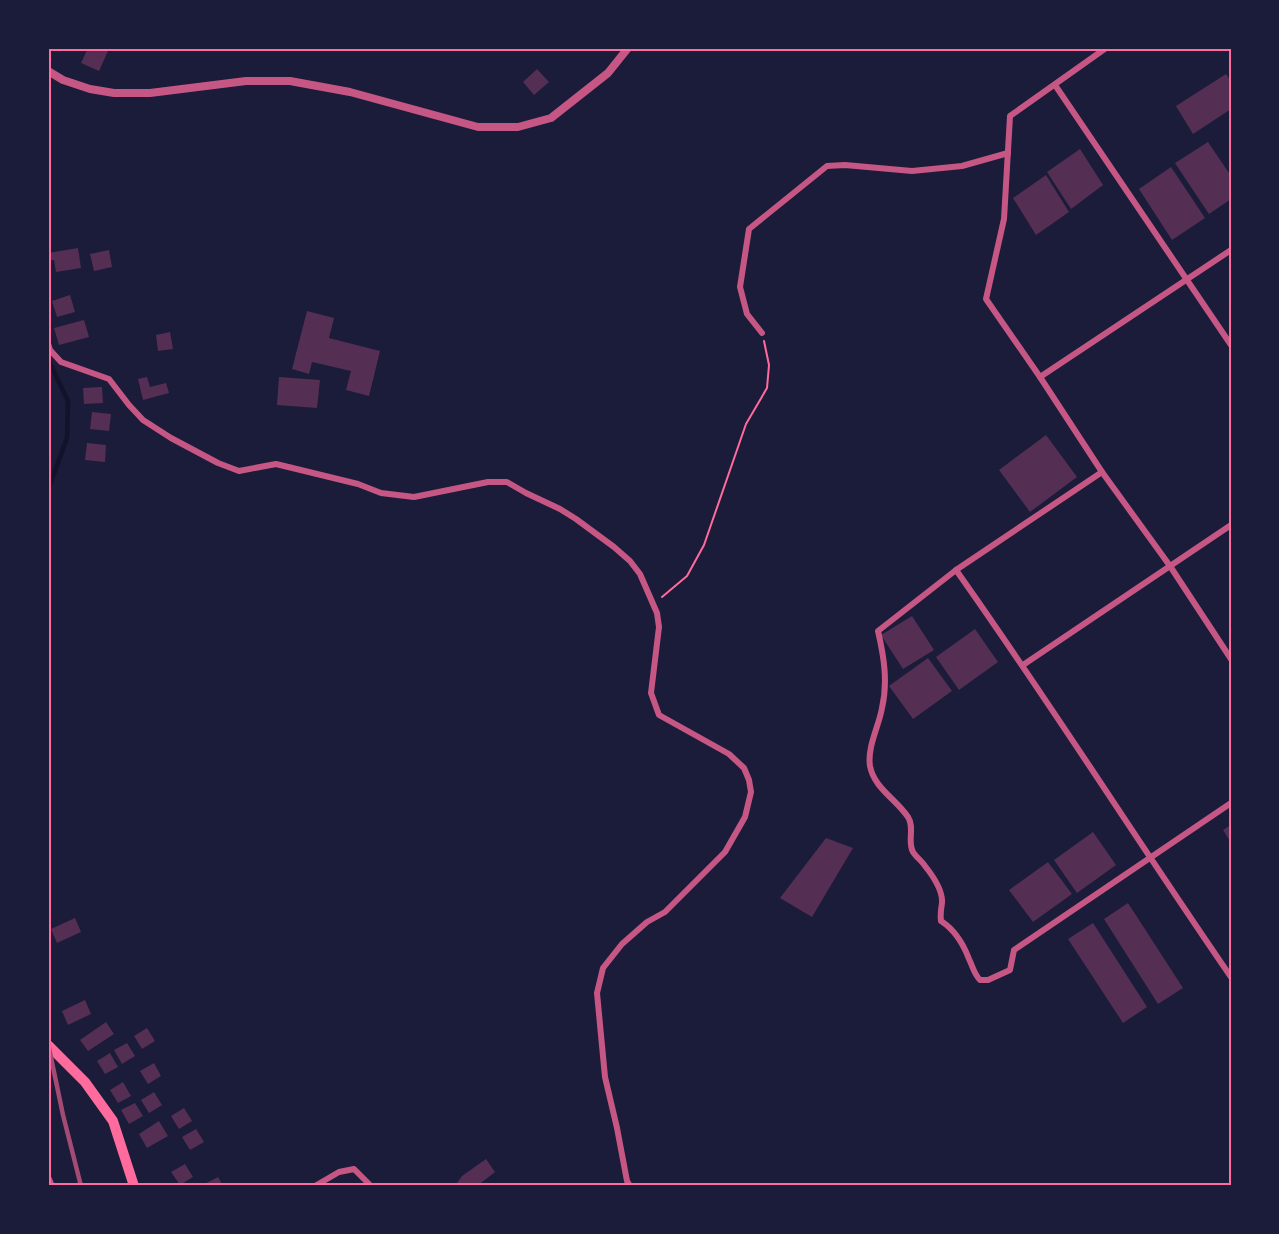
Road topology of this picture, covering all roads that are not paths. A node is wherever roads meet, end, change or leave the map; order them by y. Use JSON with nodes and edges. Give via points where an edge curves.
{"nodes":[{"id":1,"x":628,"y":48,"type":"edge"},
{"id":2,"x":1106,"y":48,"type":"edge"},
{"id":3,"x":48,"y":71,"type":"edge"},
{"id":4,"x":1055,"y":84,"type":"junction"},
{"id":5,"x":1008,"y":153,"type":"junction"},
{"id":6,"x":1231,"y":250,"type":"edge"},
{"id":7,"x":1188,"y":280,"type":"junction"},
{"id":8,"x":762,"y":333,"type":"road end"},
{"id":9,"x":48,"y":344,"type":"edge"},
{"id":10,"x":1231,"y":345,"type":"edge"},
{"id":11,"x":1040,"y":377,"type":"junction"},
{"id":12,"x":1102,"y":472,"type":"junction"},
{"id":13,"x":1231,"y":525,"type":"edge"},
{"id":14,"x":1170,"y":566,"type":"junction"},
{"id":15,"x":956,"y":570,"type":"junction"},
{"id":16,"x":1231,"y":659,"type":"edge"},
{"id":17,"x":1023,"y":665,"type":"junction"},
{"id":18,"x":1231,"y":802,"type":"edge"},
{"id":19,"x":1150,"y":859,"type":"junction"},
{"id":20,"x":1231,"y":977,"type":"edge"},
{"id":21,"x":48,"y":1045,"type":"edge"},
{"id":22,"x":48,"y":1177,"type":"edge"},
{"id":23,"x":52,"y":1186,"type":"edge"},
{"id":24,"x":134,"y":1186,"type":"edge"},
{"id":25,"x":315,"y":1186,"type":"edge"},
{"id":26,"x":371,"y":1186,"type":"edge"},
{"id":27,"x":630,"y":1186,"type":"edge"}],
"edges":[{"from":1,"to":3,"type":"street","via":[[608,73],[551,118],[518,127],[478,127],[350,92],[290,81],[114,93],[63,80]]},
{"from":2,"to":4,"type":"street"},
{"from":4,"to":5,"type":"street","via":[[1010,116]]},
{"from":4,"to":7,"type":"street"},
{"from":5,"to":8,"type":"street","via":[[962,166],[912,171],[827,166],[749,229],[740,287],[747,314]]},
{"from":5,"to":11,"type":"street","via":[[1004,219],[986,299]]},
{"from":6,"to":7,"type":"street"},
{"from":7,"to":10,"type":"street"},
{"from":7,"to":11,"type":"street"},
{"from":9,"to":27,"type":"street","via":[[61,362],[109,379],[143,420],[218,463],[239,471],[276,464],[381,493],[414,497],[488,482],[507,482],[560,509],[614,547],[639,574],[654,604],[659,627],[651,693],[659,715],[729,754],[744,768],[751,792],[745,817],[725,852],[665,912],[647,922],[622,945],[603,968],[597,993],[605,1077]]},
{"from":11,"to":12,"type":"street"},
{"from":12,"to":14,"type":"street"},
{"from":12,"to":15,"type":"street"},
{"from":13,"to":14,"type":"street"},
{"from":14,"to":16,"type":"street"},
{"from":14,"to":17,"type":"street"},
{"from":15,"to":17,"type":"street"},
{"from":15,"to":19,"type":"street","via":[[878,631],[886,673],[870,764],[879,785],[909,819],[913,852],[939,887],[941,921],[956,934],[975,975],[988,980],[1010,970],[1014,950]]},
{"from":17,"to":19,"type":"street"},
{"from":18,"to":19,"type":"street"},
{"from":19,"to":20,"type":"street"},
{"from":21,"to":24,"type":"highway","via":[[85,1082],[113,1121]]},
{"from":22,"to":23,"type":"street"},
{"from":25,"to":26,"type":"street","via":[[339,1172],[354,1169]]}]}
